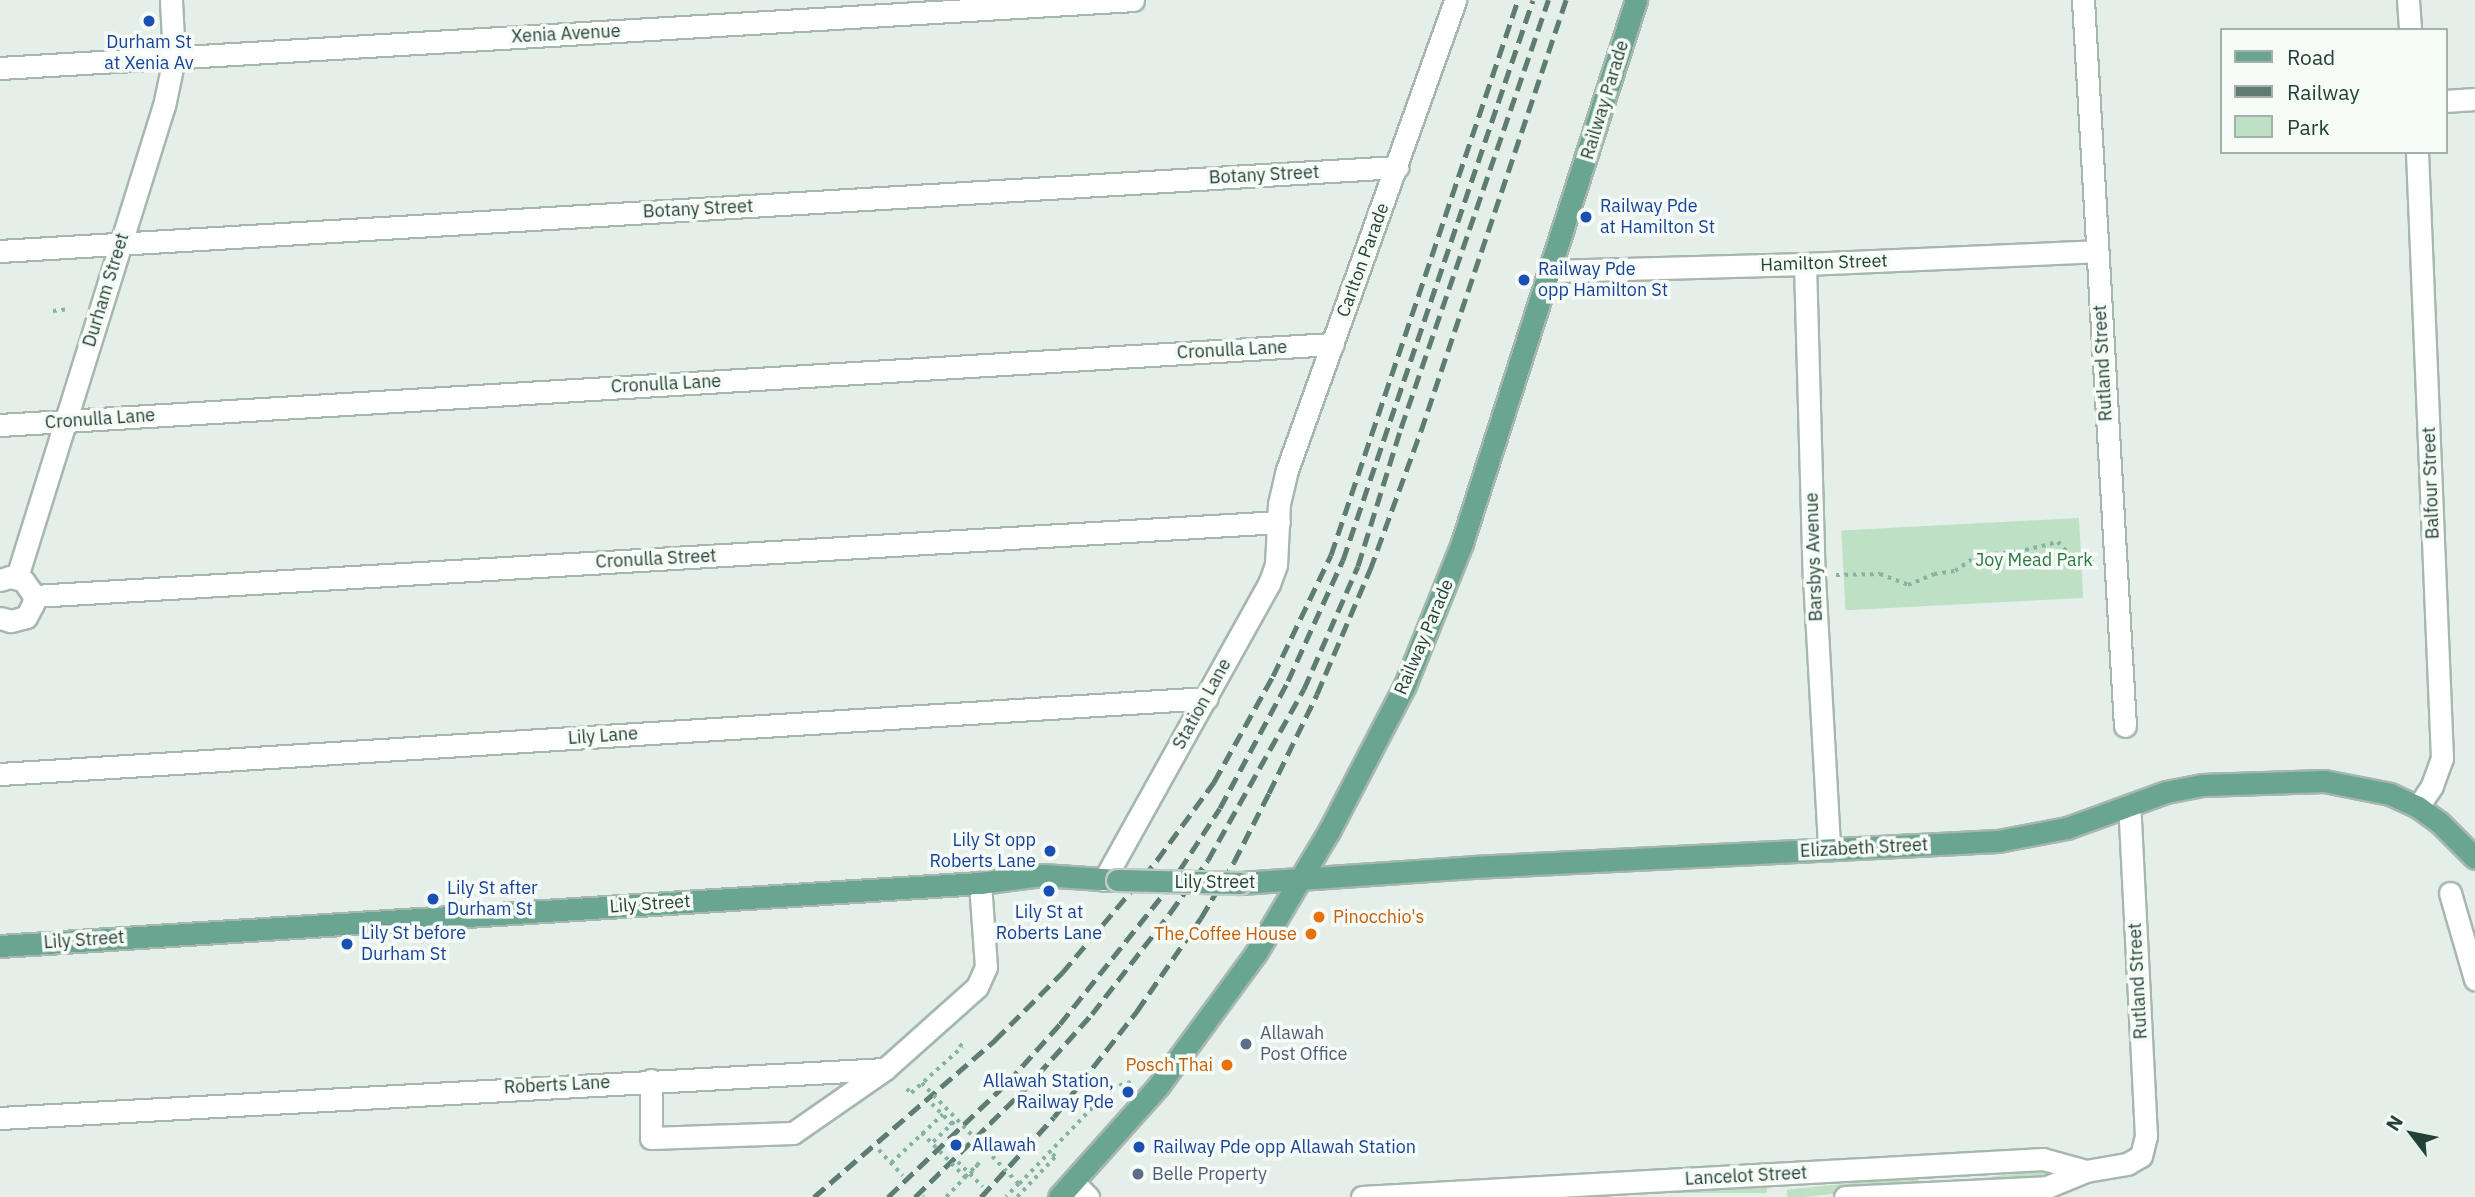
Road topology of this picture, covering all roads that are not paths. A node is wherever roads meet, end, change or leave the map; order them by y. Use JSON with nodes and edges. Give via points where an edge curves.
{"nodes":[{"id":1,"x":171,"y":0,"type":"edge"},
{"id":2,"x":1133,"y":0,"type":"edge"},
{"id":3,"x":1455,"y":0,"type":"edge"},
{"id":4,"x":1636,"y":0,"type":"edge"},
{"id":5,"x":2083,"y":0,"type":"edge"},
{"id":6,"x":2408,"y":0,"type":"edge"},
{"id":7,"x":1091,"y":1,"type":"edge"},
{"id":8,"x":2410,"y":28,"type":"edge"},
{"id":9,"x":174,"y":58,"type":"junction"},
{"id":10,"x":0,"y":68,"type":"edge"},
{"id":11,"x":2475,"y":99,"type":"edge"},
{"id":12,"x":2447,"y":101,"type":"edge"},
{"id":13,"x":2417,"y":154,"type":"edge"},
{"id":14,"x":1397,"y":167,"type":"junction"},
{"id":15,"x":121,"y":243,"type":"junction"},
{"id":16,"x":0,"y":251,"type":"edge"},
{"id":17,"x":2096,"y":251,"type":"junction"},
{"id":18,"x":1805,"y":264,"type":"junction"},
{"id":19,"x":1551,"y":271,"type":"junction"},
{"id":20,"x":1333,"y":344,"type":"junction"},
{"id":21,"x":65,"y":421,"type":"junction"},
{"id":22,"x":0,"y":425,"type":"edge"},
{"id":23,"x":1279,"y":522,"type":"junction"},
{"id":24,"x":9,"y":579,"type":"edge"},
{"id":25,"x":34,"y":596,"type":"junction"},
{"id":26,"x":1,"y":624,"type":"edge"},
{"id":27,"x":1207,"y":698,"type":"junction"},
{"id":28,"x":2125,"y":726,"type":"dead end"},
{"id":29,"x":0,"y":774,"type":"edge"},
{"id":30,"x":2129,"y":805,"type":"junction"},
{"id":31,"x":2417,"y":807,"type":"junction"},
{"id":32,"x":1829,"y":849,"type":"junction"},
{"id":33,"x":2475,"y":858,"type":"edge"},
{"id":34,"x":1110,"y":880,"type":"junction"},
{"id":35,"x":1299,"y":880,"type":"junction"},
{"id":36,"x":980,"y":883,"type":"junction"},
{"id":37,"x":2450,"y":893,"type":"dead end"},
{"id":38,"x":0,"y":946,"type":"edge"},
{"id":39,"x":2475,"y":979,"type":"edge"},
{"id":40,"x":885,"y":1069,"type":"junction"},
{"id":41,"x":651,"y":1080,"type":"junction"},
{"id":42,"x":0,"y":1118,"type":"edge"},
{"id":43,"x":2141,"y":1156,"type":"joint"},
{"id":44,"x":2086,"y":1171,"type":"junction"},
{"id":45,"x":1074,"y":1192,"type":"edge"},
{"id":46,"x":1362,"y":1197,"type":"edge"},
{"id":47,"x":1845,"y":1197,"type":"edge"}],
"edges":[{"from":1,"to":9,"type":"street","name":"Durham Street"},
{"from":2,"to":7,"type":"street","name":"Xenia Avenue"},
{"from":3,"to":14,"type":"street","name":"Carlton Parade"},
{"from":4,"to":19,"type":"main road","name":"Railway Parade"},
{"from":5,"to":17,"type":"street","name":"Rutland Street"},
{"from":6,"to":8,"type":"street"},
{"from":7,"to":9,"type":"street","name":"Xenia Avenue"},
{"from":9,"to":10,"type":"street","name":"Xenia Avenue"},
{"from":9,"to":15,"type":"street","name":"Durham Street","via":[[164,106]]},
{"from":11,"to":12,"type":"street"},
{"from":13,"to":31,"type":"street","name":"Balfour Street","via":[[2442,758],[2432,786]]},
{"from":14,"to":15,"type":"street","name":"Botany Street"},
{"from":14,"to":20,"type":"street","name":"Carlton Parade"},
{"from":15,"to":16,"type":"street","name":"Botany Street"},
{"from":15,"to":21,"type":"street","name":"Durham Street"},
{"from":17,"to":18,"type":"street","name":"Hamilton Street"},
{"from":17,"to":28,"type":"street","name":"Rutland Street"},
{"from":18,"to":19,"type":"street","name":"Hamilton Street"},
{"from":18,"to":32,"type":"street","name":"Barsbys Avenue","via":[[1814,577]]},
{"from":19,"to":35,"type":"main road","name":"Railway Parade","via":[[1462,543],[1429,627],[1372,752]]},
{"from":20,"to":21,"type":"street","name":"Cronulla Lane"},
{"from":20,"to":23,"type":"street","name":"Carlton Parade","via":[[1282,487]]},
{"from":21,"to":22,"type":"street","name":"Cronulla Lane"},
{"from":21,"to":24,"type":"street","name":"Durham Street"},
{"from":23,"to":25,"type":"street","name":"Cronulla Street"},
{"from":23,"to":27,"type":"street","name":"Station Lane","via":[[1276,565],[1269,584]]},
{"from":24,"to":25,"type":"street","via":[[29,584]]},
{"from":25,"to":26,"type":"street","via":[[26,617]]},
{"from":27,"to":29,"type":"street","name":"Lily Lane"},
{"from":27,"to":34,"type":"street","name":"Station Lane"},
{"from":30,"to":31,"type":"main road","name":"Elizabeth Street","via":[[2203,785],[2324,780],[2368,788]]},
{"from":30,"to":32,"type":"main road","name":"Elizabeth Street","via":[[2030,836]]},
{"from":30,"to":43,"type":"street","name":"Rutland Street","via":[[2146,1136]]},
{"from":31,"to":33,"type":"main road","name":"Elizabeth Street"},
{"from":32,"to":35,"type":"main road","name":"Elizabeth Street"},
{"from":34,"to":35,"type":"main road","name":"Lily Street","bridge":true},
{"from":34,"to":36,"type":"main road","name":"Lily Street","via":[[1042,875]]},
{"from":35,"to":45,"type":"main road","name":"Railway Parade","via":[[1208,1022]]},
{"from":36,"to":38,"type":"main road","name":"Lily Street"},
{"from":36,"to":40,"type":"street","via":[[984,977],[970,995]]},
{"from":37,"to":39,"type":"street"},
{"from":40,"to":41,"type":"street","name":"Roberts Lane"},
{"from":40,"to":41,"type":"street","via":[[793,1132],[651,1138]]},
{"from":41,"to":42,"type":"street","name":"Roberts Lane"},
{"from":43,"to":44,"type":"street","name":"Lancelot Street","via":[[2116,1168]]},
{"from":44,"to":46,"type":"street","name":"Lancelot Street","via":[[2043,1159]]},
{"from":44,"to":47,"type":"street","name":"Lancelot Street","via":[[2047,1187]]}]}
